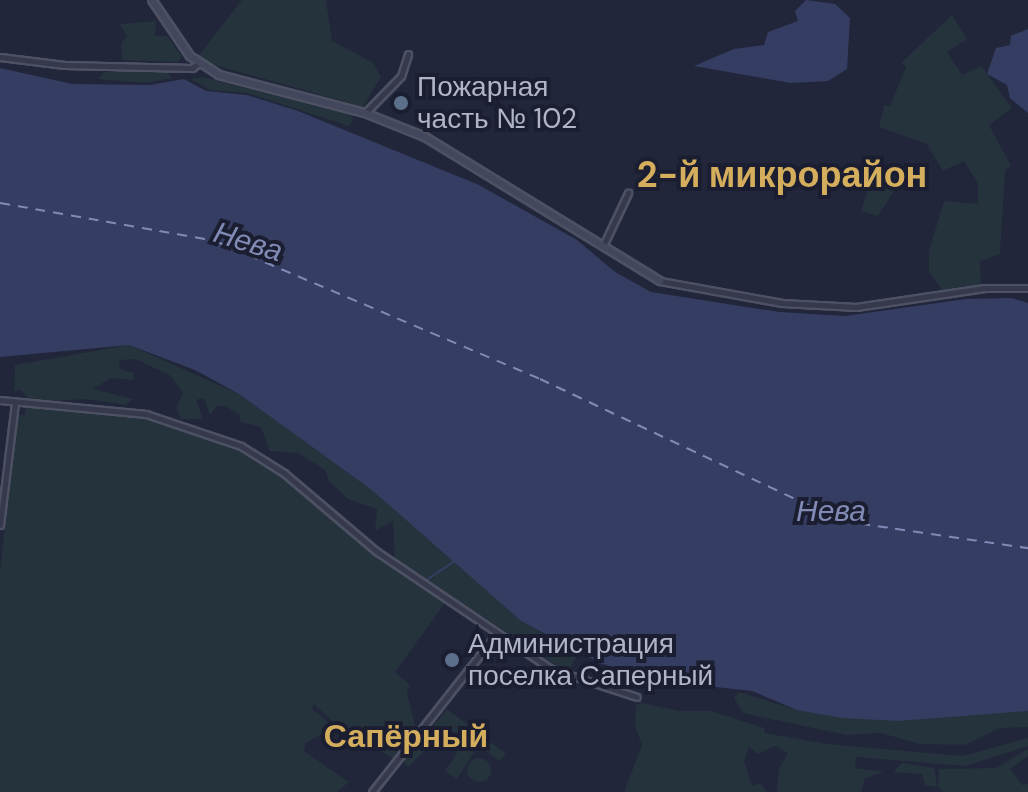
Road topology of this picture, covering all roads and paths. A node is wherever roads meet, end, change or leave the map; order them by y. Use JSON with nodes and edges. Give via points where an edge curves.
{"nodes":[{"id":1,"x":152,"y":0,"type":"edge"},
{"id":2,"x":408,"y":54,"type":"dead end"},
{"id":3,"x":0,"y":57,"type":"edge"},
{"id":4,"x":199,"y":63,"type":"junction"},
{"id":5,"x":365,"y":113,"type":"junction"},
{"id":6,"x":628,"y":193,"type":"dead end"},
{"id":7,"x":602,"y":247,"type":"junction"},
{"id":8,"x":660,"y":281,"type":"joint"},
{"id":9,"x":1028,"y":288,"type":"edge"},
{"id":10,"x":0,"y":400,"type":"edge"},
{"id":11,"x":15,"y":402,"type":"junction"},
{"id":12,"x":0,"y":525,"type":"edge"},
{"id":13,"x":497,"y":633,"type":"junction"},
{"id":14,"x":637,"y":697,"type":"dead end"},
{"id":15,"x":372,"y":792,"type":"edge"}],
"edges":[{"from":1,"to":4,"type":"street"},
{"from":2,"to":5,"type":"street","via":[[401,76]]},
{"from":3,"to":4,"type":"street","via":[[65,65],[192,68]]},
{"from":4,"to":5,"type":"street","via":[[232,80]]},
{"from":5,"to":7,"type":"street","via":[[478,166]]},
{"from":6,"to":7,"type":"street"},
{"from":7,"to":8,"type":"street"},
{"from":8,"to":9,"type":"street","via":[[782,303],[856,307],[985,288]]},
{"from":10,"to":11,"type":"street"},
{"from":11,"to":12,"type":"street"},
{"from":11,"to":13,"type":"street","via":[[146,414],[241,446],[284,473],[376,551]]},
{"from":13,"to":14,"type":"street","via":[[556,671]]},
{"from":13,"to":15,"type":"street"}]}
